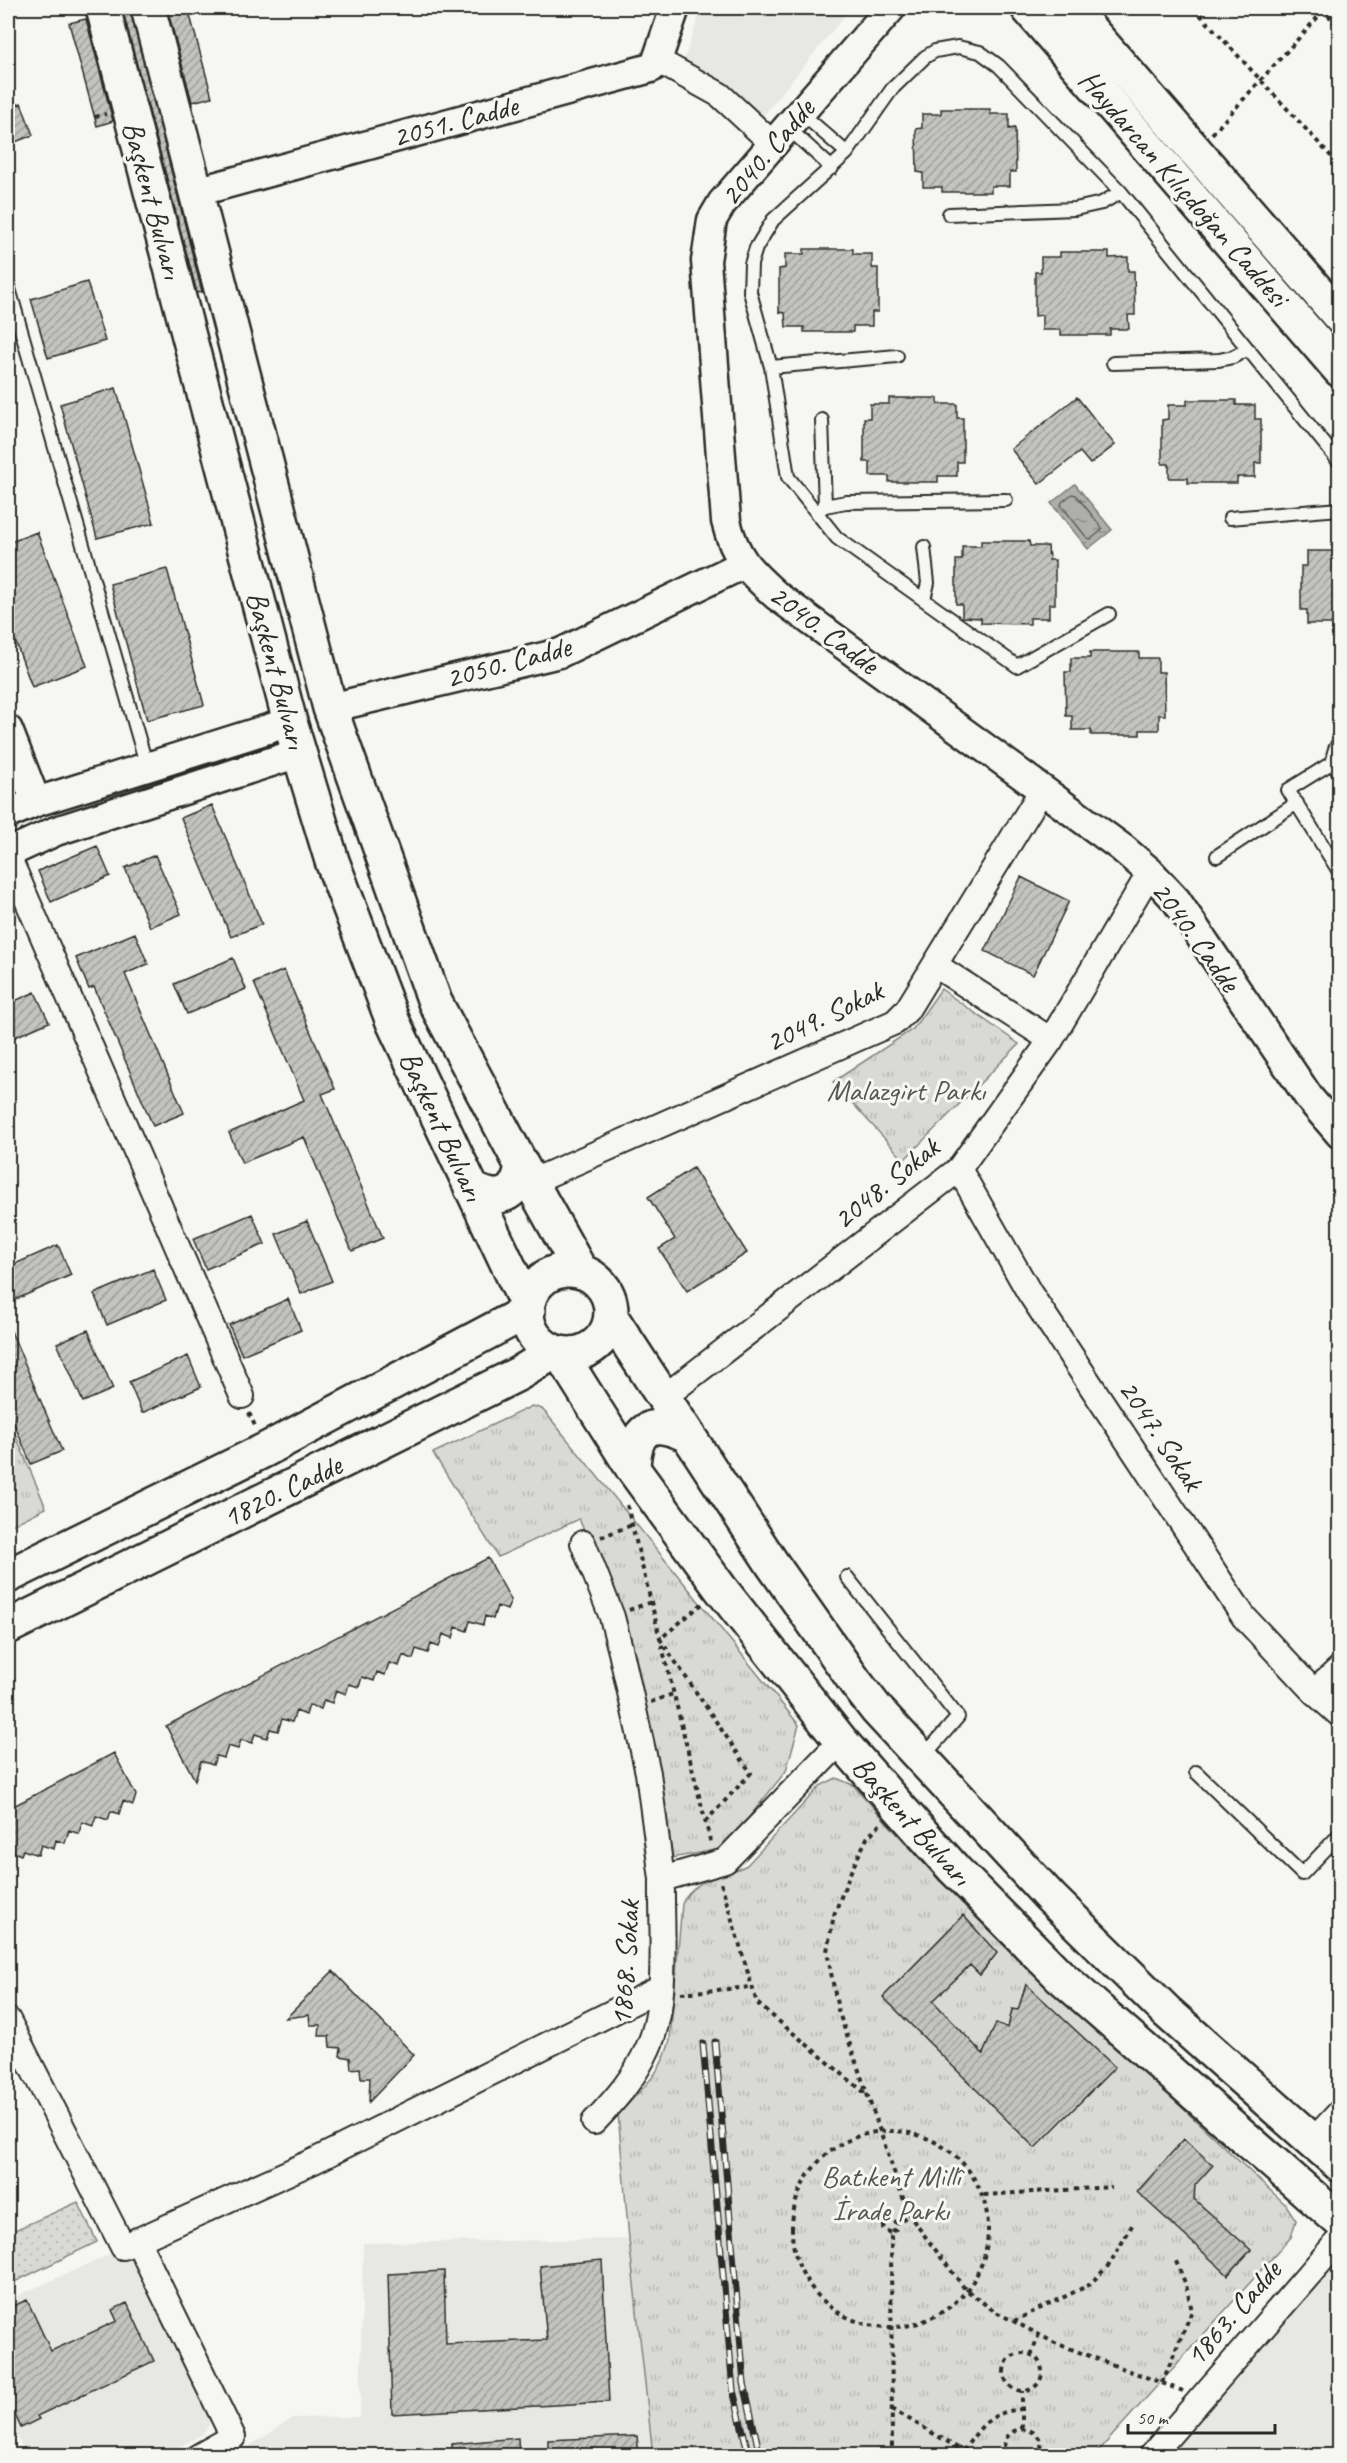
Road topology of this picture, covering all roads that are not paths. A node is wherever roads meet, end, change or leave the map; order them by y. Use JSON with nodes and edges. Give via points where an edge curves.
{"nodes":[{"id":1,"x":104,"y":8,"type":"edge"},
{"id":2,"x":148,"y":8,"type":"edge"},
{"id":3,"x":675,"y":8,"type":"edge"},
{"id":4,"x":891,"y":8,"type":"edge"},
{"id":5,"x":1028,"y":8,"type":"edge"},
{"id":6,"x":1071,"y":8,"type":"edge"},
{"id":7,"x":657,"y":60,"type":"junction"},
{"id":8,"x":787,"y":128,"type":"junction"},
{"id":9,"x":847,"y":153,"type":"junction"},
{"id":10,"x":832,"y":168,"type":"junction"},
{"id":11,"x":196,"y":192,"type":"junction"},
{"id":12,"x":1121,"y":192,"type":"junction"},
{"id":13,"x":949,"y":214,"type":"dead end"},
{"id":14,"x":8,"y":285,"type":"edge"},
{"id":15,"x":1334,"y":300,"type":"edge"},
{"id":16,"x":1248,"y":349,"type":"junction"},
{"id":17,"x":897,"y":356,"type":"dead end"},
{"id":18,"x":1113,"y":363,"type":"dead end"},
{"id":19,"x":771,"y":367,"type":"junction"},
{"id":20,"x":1340,"y":370,"type":"edge"},
{"id":21,"x":822,"y":420,"type":"dead end"},
{"id":22,"x":1340,"y":463,"type":"edge"},
{"id":23,"x":1006,"y":500,"type":"dead end"},
{"id":24,"x":820,"y":509,"type":"junction"},
{"id":25,"x":1340,"y":509,"type":"edge"},
{"id":26,"x":1230,"y":518,"type":"dead end"},
{"id":27,"x":924,"y":547,"type":"dead end"},
{"id":28,"x":744,"y":564,"type":"junction"},
{"id":29,"x":924,"y":599,"type":"junction"},
{"id":30,"x":1109,"y":614,"type":"dead end"},
{"id":31,"x":330,"y":708,"type":"junction"},
{"id":32,"x":290,"y":722,"type":"junction"},
{"id":33,"x":8,"y":730,"type":"edge"},
{"id":34,"x":1340,"y":741,"type":"edge"},
{"id":35,"x":299,"y":753,"type":"junction"},
{"id":36,"x":1333,"y":762,"type":"junction"},
{"id":37,"x":147,"y":767,"type":"junction"},
{"id":38,"x":1340,"y":775,"type":"edge"},
{"id":39,"x":1042,"y":790,"type":"junction"},
{"id":40,"x":36,"y":802,"type":"junction"},
{"id":41,"x":1297,"y":804,"type":"junction"},
{"id":42,"x":8,"y":814,"type":"edge"},
{"id":43,"x":8,"y":854,"type":"edge"},
{"id":44,"x":1217,"y":856,"type":"dead end"},
{"id":45,"x":1150,"y":872,"type":"junction"},
{"id":46,"x":1340,"y":873,"type":"edge"},
{"id":47,"x":935,"y":965,"type":"junction"},
{"id":48,"x":1050,"y":1040,"type":"junction"},
{"id":49,"x":1340,"y":1134,"type":"edge"},
{"id":50,"x":959,"y":1169,"type":"junction"},
{"id":51,"x":526,"y":1174,"type":"junction"},
{"id":52,"x":471,"y":1188,"type":"junction"},
{"id":53,"x":581,"y":1272,"type":"junction"},
{"id":54,"x":527,"y":1308,"type":"junction"},
{"id":55,"x":611,"y":1317,"type":"junction"},
{"id":56,"x":557,"y":1352,"type":"junction"},
{"id":57,"x":434,"y":1360,"type":"junction"},
{"id":58,"x":242,"y":1396,"type":"road end"},
{"id":59,"x":663,"y":1398,"type":"junction"},
{"id":60,"x":462,"y":1401,"type":"junction"},
{"id":61,"x":687,"y":1435,"type":"junction"},
{"id":62,"x":633,"y":1469,"type":"junction"},
{"id":63,"x":583,"y":1543,"type":"road end"},
{"id":64,"x":8,"y":1576,"type":"edge"},
{"id":65,"x":847,"y":1577,"type":"dead end"},
{"id":66,"x":8,"y":1627,"type":"edge"},
{"id":67,"x":1340,"y":1668,"type":"edge"},
{"id":68,"x":1314,"y":1692,"type":"junction"},
{"id":69,"x":1340,"y":1715,"type":"edge"},
{"id":70,"x":841,"y":1742,"type":"junction"},
{"id":71,"x":922,"y":1759,"type":"junction"},
{"id":72,"x":1196,"y":1772,"type":"dead end"},
{"id":73,"x":1340,"y":1834,"type":"edge"},
{"id":74,"x":662,"y":1879,"type":"junction"},
{"id":75,"x":660,"y":1991,"type":"junction"},
{"id":76,"x":8,"y":2020,"type":"edge"},
{"id":77,"x":1340,"y":2112,"type":"edge"},
{"id":78,"x":594,"y":2122,"type":"dead end"},
{"id":79,"x":1313,"y":2141,"type":"junction"},
{"id":80,"x":1340,"y":2165,"type":"edge"},
{"id":81,"x":1340,"y":2222,"type":"edge"},
{"id":82,"x":1340,"y":2239,"type":"edge"},
{"id":83,"x":137,"y":2240,"type":"junction"},
{"id":84,"x":199,"y":2456,"type":"edge"},
{"id":85,"x":1151,"y":2456,"type":"edge"}],
"edges":[{"from":1,"to":32,"type":"main road","name":"Başkent Bulvarı"},
{"from":2,"to":11,"type":"main road","name":"Başkent Bulvarı"},
{"from":3,"to":7,"type":"street"},
{"from":4,"to":8,"type":"street","name":"2040. Cadde"},
{"from":5,"to":20,"type":"main road","name":"Haydarcan Kılıçdoğan Caddesi"},
{"from":6,"to":15,"type":"main road","name":"Haydarcan Kılıçdoğan Caddesi","via":[[1196,152]]},
{"from":7,"to":8,"type":"street"},
{"from":7,"to":11,"type":"street","name":"2051. Cadde","via":[[645,69]]},
{"from":8,"to":9,"type":"lane"},
{"from":8,"to":10,"type":"lane"},
{"from":8,"to":28,"type":"street","name":"2040. Cadde","via":[[722,203],[712,220],[706,261],[726,521],[731,542]]},
{"from":9,"to":10,"type":"lane"},
{"from":9,"to":12,"type":"lane","via":[[892,89],[925,57],[946,48],[969,49],[981,52],[999,66]]},
{"from":10,"to":19,"type":"lane","via":[[773,220],[751,264],[750,292]]},
{"from":11,"to":31,"type":"main road","name":"Başkent Bulvarı"},
{"from":12,"to":13,"type":"lane","via":[[1102,203],[1075,209]]},
{"from":12,"to":16,"type":"lane"},
{"from":14,"to":37,"type":"lane"},
{"from":16,"to":18,"type":"lane","via":[[1218,360]]},
{"from":16,"to":22,"type":"lane"},
{"from":17,"to":19,"type":"lane"},
{"from":19,"to":24,"type":"lane","via":[[788,477]]},
{"from":21,"to":24,"type":"lane"},
{"from":23,"to":24,"type":"lane","via":[[846,502]]},
{"from":24,"to":29,"type":"lane","via":[[837,538]]},
{"from":25,"to":26,"type":"lane"},
{"from":27,"to":29,"type":"lane","via":[[928,583]]},
{"from":28,"to":31,"type":"street","name":"2050. Cadde","via":[[560,653]]},
{"from":28,"to":39,"type":"street","name":"2040. Cadde","via":[[777,596]]},
{"from":29,"to":30,"type":"lane","via":[[1017,666]]},
{"from":31,"to":51,"type":"main road","name":"Başkent Bulvarı","via":[[435,1002]]},
{"from":32,"to":35,"type":"main road","name":"Başkent Bulvarı"},
{"from":32,"to":37,"type":"street"},
{"from":33,"to":40,"type":"street"},
{"from":34,"to":36,"type":"lane"},
{"from":35,"to":43,"type":"street","via":[[56,831]]},
{"from":35,"to":52,"type":"main road","name":"Başkent Bulvarı","via":[[332,861],[393,1022]]},
{"from":36,"to":38,"type":"lane"},
{"from":36,"to":41,"type":"lane","via":[[1288,790]]},
{"from":37,"to":40,"type":"street"},
{"from":39,"to":45,"type":"street","name":"2040. Cadde"},
{"from":39,"to":47,"type":"street","name":"2049. Sokak"},
{"from":40,"to":42,"type":"street"},
{"from":41,"to":44,"type":"lane"},
{"from":41,"to":46,"type":"lane"},
{"from":43,"to":58,"type":"street"},
{"from":45,"to":48,"type":"street","name":"2048. Sokak"},
{"from":45,"to":49,"type":"street","name":"2040. Cadde","via":[[1176,900],[1310,1099]]},
{"from":47,"to":48,"type":"street"},
{"from":47,"to":51,"type":"street","name":"2049. Sokak","via":[[908,1010],[895,1022]]},
{"from":48,"to":50,"type":"street","name":"2048. Sokak"},
{"from":50,"to":59,"type":"street","name":"2048. Sokak"},
{"from":50,"to":68,"type":"street","name":"2047. Sokak","via":[[1029,1292],[1244,1617]]},
{"from":51,"to":52,"type":"main road","via":[[505,1195],[494,1197]]},
{"from":51,"to":53,"type":"main road","name":"Başkent Bulvarı"},
{"from":52,"to":54,"type":"main road","name":"Başkent Bulvarı"},
{"from":53,"to":54,"type":"main road","via":[[553,1273],[536,1286]]},
{"from":53,"to":55,"type":"main road","via":[[604,1289]]},
{"from":54,"to":56,"type":"main road","via":[[532,1333]]},
{"from":54,"to":57,"type":"main road","name":"1820. Cadde"},
{"from":55,"to":56,"type":"main road","via":[[601,1340],[591,1348],[579,1353]]},
{"from":55,"to":59,"type":"main road","name":"Başkent Bulvarı"},
{"from":56,"to":60,"type":"main road","name":"1820. Cadde"},
{"from":56,"to":62,"type":"main road","name":"Başkent Bulvarı"},
{"from":57,"to":60,"type":"main road","via":[[459,1359],[469,1368],[472,1381]]},
{"from":57,"to":64,"type":"main road","name":"1820. Cadde","via":[[265,1450]]},
{"from":59,"to":61,"type":"main road","name":"Başkent Bulvarı"},
{"from":60,"to":66,"type":"main road","name":"1820. Cadde"},
{"from":61,"to":62,"type":"main road","via":[[661,1425],[649,1428],[633,1450]]},
{"from":61,"to":71,"type":"main road","name":"Başkent Bulvarı","via":[[856,1683]]},
{"from":62,"to":70,"type":"main road","name":"Başkent Bulvarı"},
{"from":63,"to":74,"type":"street","via":[[612,1617],[621,1652],[648,1773]]},
{"from":65,"to":71,"type":"lane","via":[[958,1717]]},
{"from":67,"to":68,"type":"street"},
{"from":68,"to":69,"type":"street","name":"2047. Sokak"},
{"from":70,"to":74,"type":"street","name":"1868. Sokak","via":[[725,1861]]},
{"from":70,"to":81,"type":"main road","name":"Başkent Bulvarı","via":[[954,1869],[1059,1976]]},
{"from":71,"to":79,"type":"main road","name":"Başkent Bulvarı","via":[[1050,1897],[1150,1996]]},
{"from":72,"to":73,"type":"lane","via":[[1302,1874]]},
{"from":74,"to":75,"type":"street","name":"1868. Sokak"},
{"from":75,"to":78,"type":"street","name":"1868. Sokak","via":[[649,2046],[624,2091]]},
{"from":75,"to":83,"type":"street","via":[[314,2161]]},
{"from":76,"to":83,"type":"street","via":[[123,2247]]},
{"from":77,"to":79,"type":"street"},
{"from":79,"to":80,"type":"main road","name":"Başkent Bulvarı"},
{"from":82,"to":85,"type":"street","name":"1863. Cadde"},
{"from":83,"to":84,"type":"street","via":[[233,2436]]}]}
